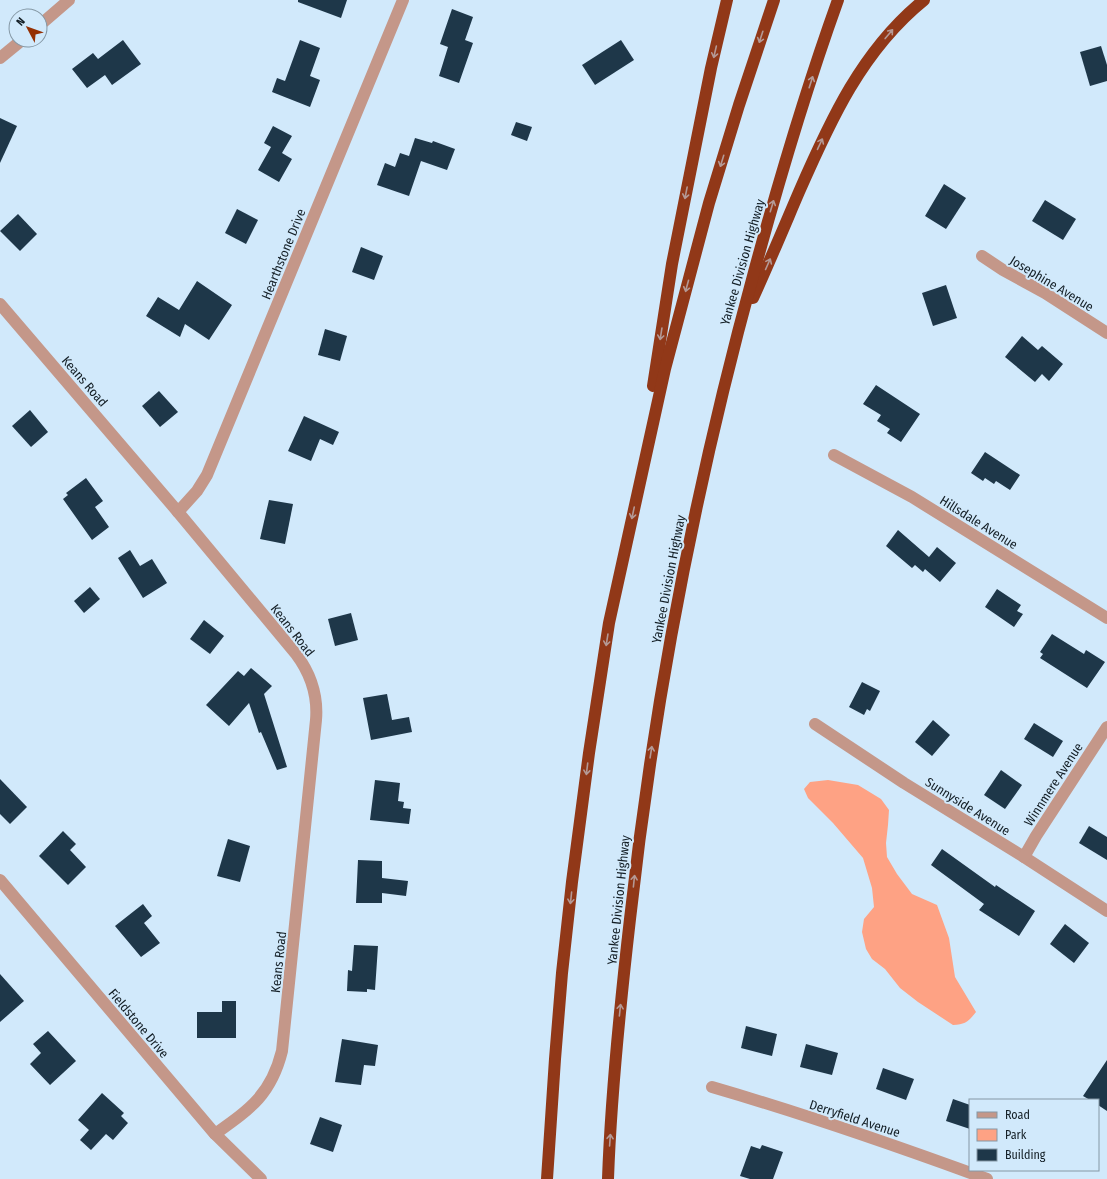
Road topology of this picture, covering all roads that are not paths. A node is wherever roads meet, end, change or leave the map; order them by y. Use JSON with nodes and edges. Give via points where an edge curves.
{"nodes":[{"id":1,"x":69,"y":0,"type":"edge"},
{"id":2,"x":403,"y":0,"type":"edge"},
{"id":3,"x":727,"y":0,"type":"edge"},
{"id":4,"x":774,"y":0,"type":"edge"},
{"id":5,"x":838,"y":0,"type":"edge"},
{"id":6,"x":924,"y":0,"type":"edge"},
{"id":7,"x":48,"y":18,"type":"edge"},
{"id":8,"x":12,"y":48,"type":"edge"},
{"id":9,"x":0,"y":58,"type":"edge"},
{"id":10,"x":982,"y":256,"type":"dead end"},
{"id":11,"x":0,"y":304,"type":"edge"},
{"id":12,"x":1107,"y":333,"type":"edge"},
{"id":13,"x":736,"y":338,"type":"junction"},
{"id":14,"x":834,"y":455,"type":"dead end"},
{"id":15,"x":641,"y":475,"type":"junction"},
{"id":16,"x":178,"y":512,"type":"junction"},
{"id":17,"x":1107,"y":618,"type":"edge"},
{"id":18,"x":815,"y":724,"type":"dead end"},
{"id":19,"x":1107,"y":727,"type":"edge"},
{"id":20,"x":1024,"y":857,"type":"junction"},
{"id":21,"x":0,"y":880,"type":"edge"},
{"id":22,"x":1107,"y":911,"type":"edge"},
{"id":23,"x":712,"y":1088,"type":"dead end"},
{"id":24,"x":215,"y":1134,"type":"junction"},
{"id":25,"x":261,"y":1179,"type":"edge"},
{"id":26,"x":547,"y":1179,"type":"edge"},
{"id":27,"x":608,"y":1179,"type":"edge"},
{"id":28,"x":987,"y":1179,"type":"edge"}],
"edges":[{"from":1,"to":7,"type":"street"},
{"from":2,"to":16,"type":"street","name":"Hearthstone Drive","via":[[207,475],[198,491]]},
{"from":3,"to":15,"type":"highway","one_way":true,"via":[[672,264]]},
{"from":4,"to":15,"type":"highway","one_way":true,"via":[[709,203],[665,369]]},
{"from":13,"to":5,"type":"highway","name":"Yankee Division Highway","one_way":true,"via":[[798,119]]},
{"from":13,"to":6,"type":"highway","one_way":true,"via":[[839,106],[880,44],[898,23]]},
{"from":8,"to":9,"type":"street"},
{"from":10,"to":12,"type":"street","name":"Josephine Avenue"},
{"from":11,"to":16,"type":"street","name":"Keans Road"},
{"from":27,"to":13,"type":"highway","name":"Yankee Division Highway","one_way":true,"via":[[618,1037],[644,797],[683,571]]},
{"from":14,"to":17,"type":"street","name":"Hillsdale Avenue","via":[[912,497]]},
{"from":15,"to":26,"type":"highway","one_way":true,"via":[[609,623],[589,753],[562,973]]},
{"from":16,"to":24,"type":"street","name":"Keans Road","via":[[301,662],[313,685],[317,712],[282,1051],[275,1073],[264,1093],[248,1110]]},
{"from":18,"to":20,"type":"street","name":"Sunnyside Avenue"},
{"from":19,"to":20,"type":"street","name":"Winnmere Avenue"},
{"from":20,"to":22,"type":"street","name":"Sunnyside Avenue"},
{"from":21,"to":24,"type":"street","name":"Fieldstone Drive"},
{"from":23,"to":28,"type":"street","name":"Derryfield Avenue","via":[[922,1155]]},
{"from":24,"to":25,"type":"street","name":"Fieldstone Drive"}]}
